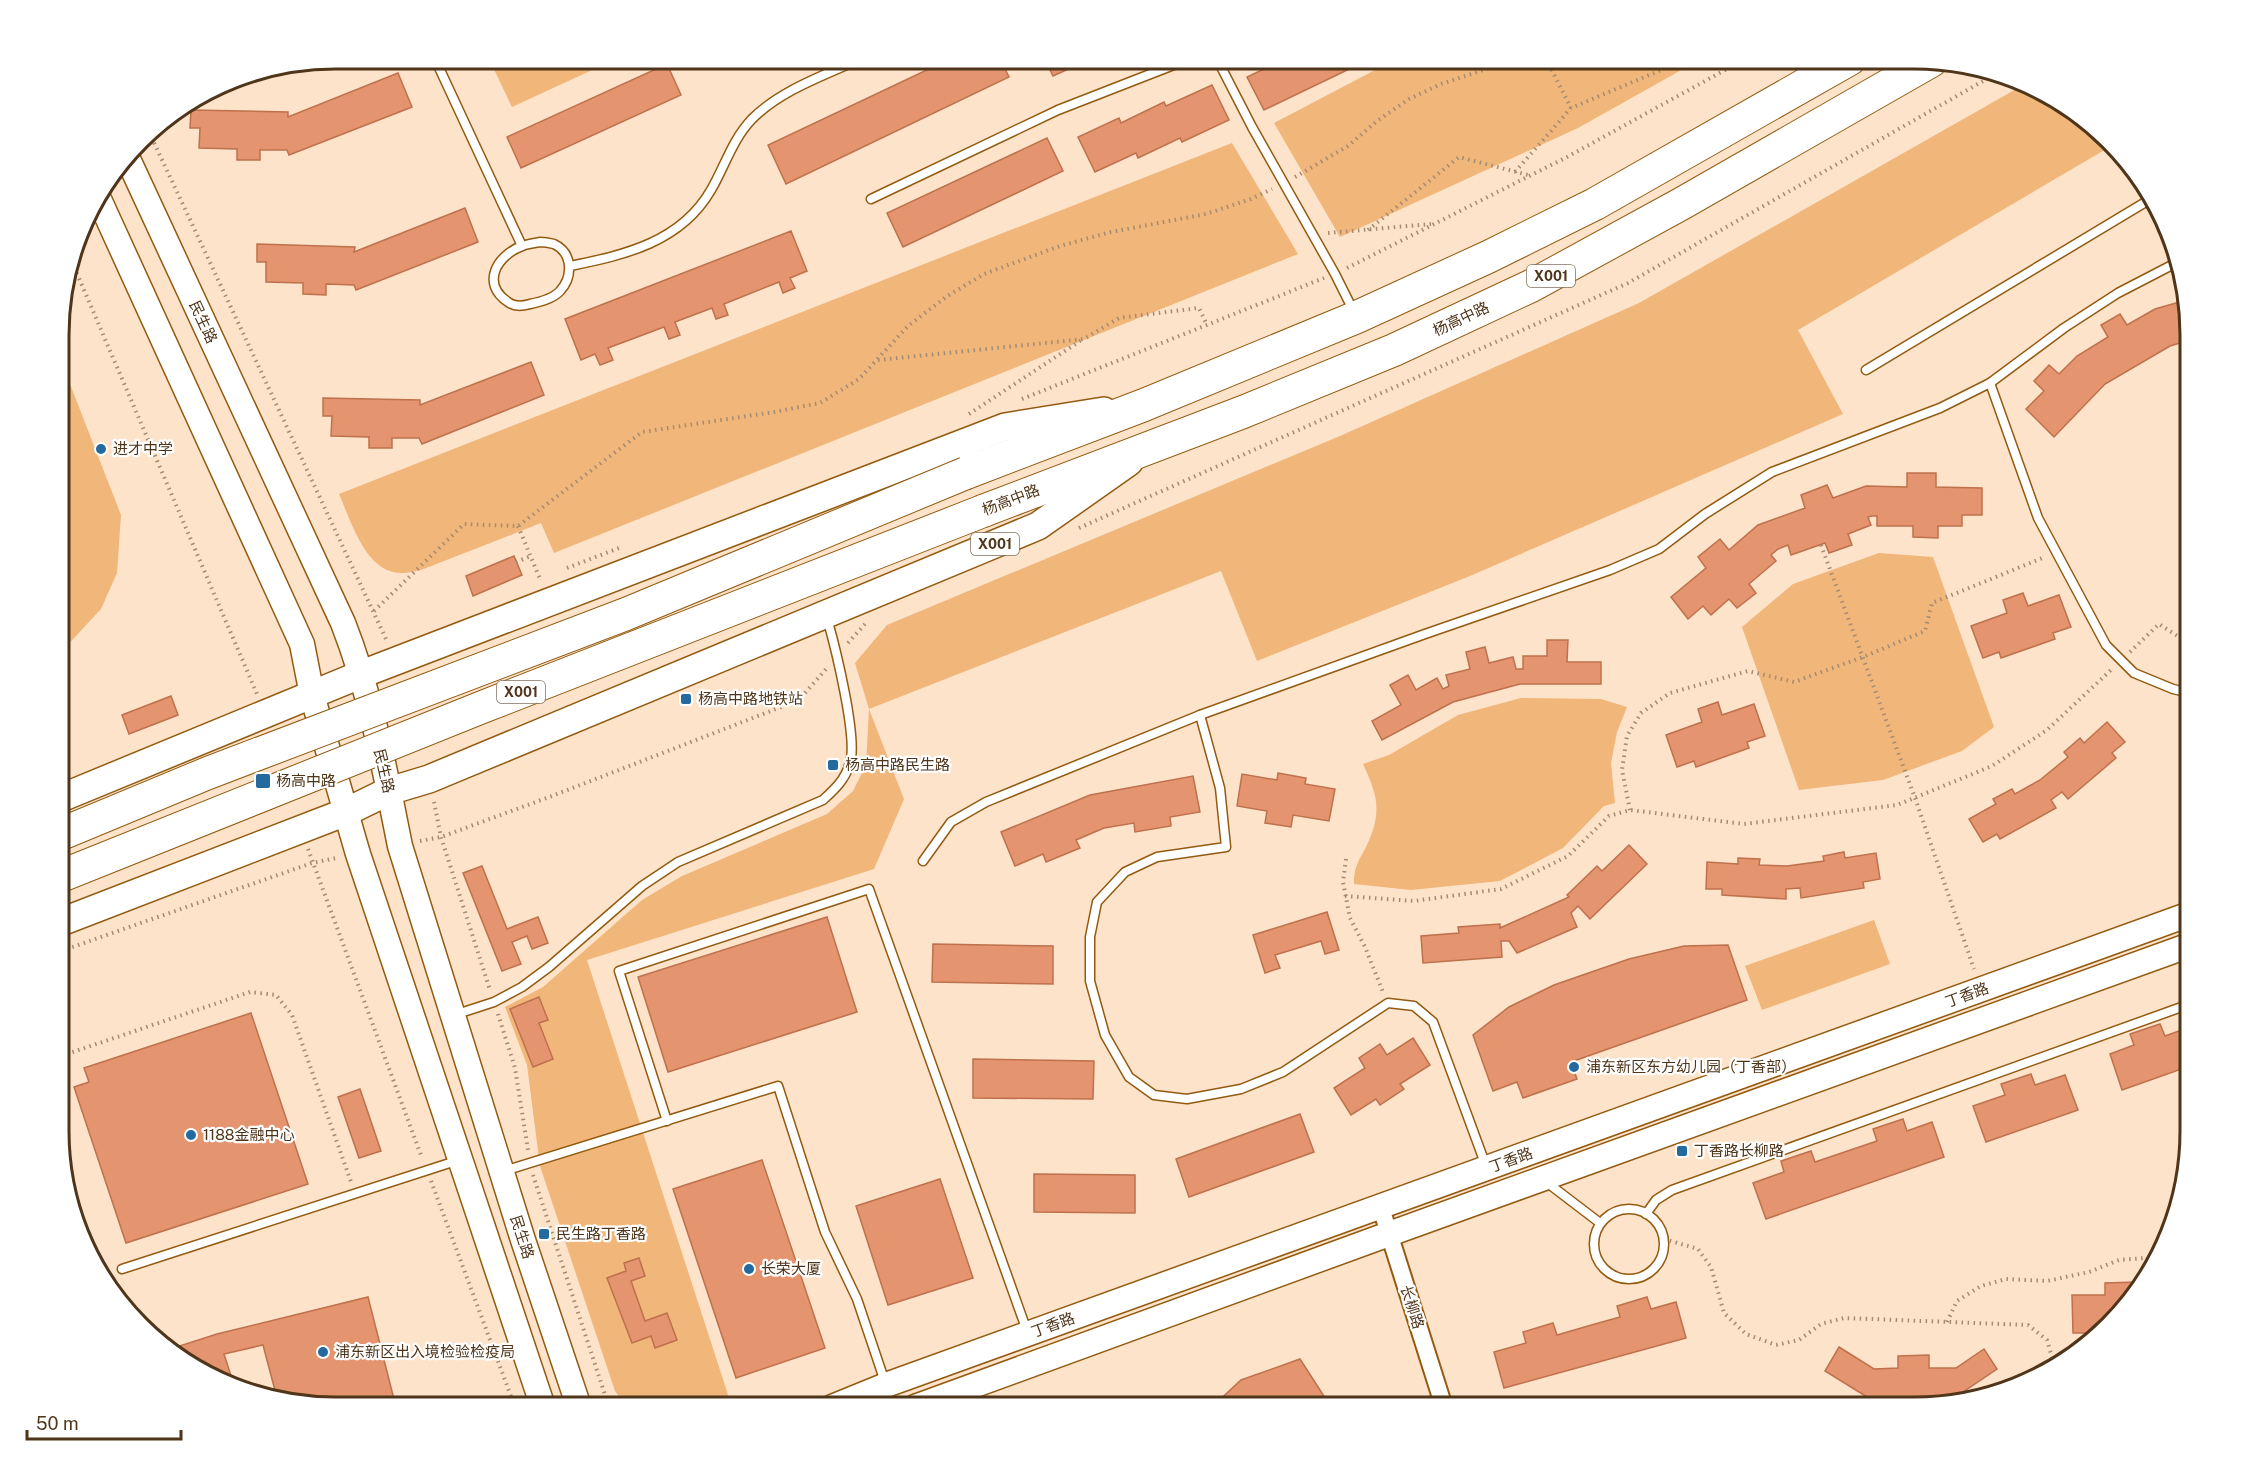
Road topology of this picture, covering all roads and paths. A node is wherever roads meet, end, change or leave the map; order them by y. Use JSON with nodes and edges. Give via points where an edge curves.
{"nodes":[{"id":1,"x":440,"y":69,"type":"edge"},
{"id":2,"x":837,"y":69,"type":"edge"},
{"id":3,"x":1161,"y":69,"type":"edge"},
{"id":4,"x":1223,"y":69,"type":"edge"},
{"id":5,"x":1485,"y":69,"type":"edge"},
{"id":6,"x":1552,"y":69,"type":"edge"},
{"id":7,"x":1661,"y":69,"type":"edge"},
{"id":8,"x":1726,"y":69,"type":"edge"},
{"id":9,"x":1831,"y":69,"type":"edge"},
{"id":10,"x":1917,"y":69,"type":"edge"},
{"id":11,"x":1987,"y":79,"type":"edge"},
{"id":12,"x":1571,"y":108,"type":"junction"},
{"id":13,"x":131,"y":165,"type":"edge"},
{"id":14,"x":1515,"y":172,"type":"junction"},
{"id":15,"x":1530,"y":176,"type":"junction"},
{"id":16,"x":1283,"y":184,"type":"junction"},
{"id":17,"x":871,"y":199,"type":"dead end"},
{"id":18,"x":2144,"y":203,"type":"edge"},
{"id":19,"x":102,"y":207,"type":"edge"},
{"id":20,"x":1433,"y":224,"type":"junction"},
{"id":21,"x":1368,"y":230,"type":"junction"},
{"id":22,"x":1312,"y":234,"type":"junction"},
{"id":23,"x":522,"y":246,"type":"junction"},
{"id":24,"x":570,"y":266,"type":"junction"},
{"id":25,"x":2171,"y":266,"type":"edge"},
{"id":26,"x":1335,"y":274,"type":"junction"},
{"id":27,"x":1357,"y":317,"type":"junction"},
{"id":28,"x":1207,"y":325,"type":"junction"},
{"id":29,"x":1084,"y":339,"type":"junction"},
{"id":30,"x":877,"y":360,"type":"junction"},
{"id":31,"x":1866,"y":370,"type":"dead end"},
{"id":32,"x":1990,"y":383,"type":"junction"},
{"id":33,"x":1019,"y":400,"type":"dead end"},
{"id":34,"x":1144,"y":405,"type":"junction"},
{"id":35,"x":975,"y":418,"type":"dead end"},
{"id":36,"x":1150,"y":447,"type":"junction"},
{"id":37,"x":518,"y":526,"type":"junction"},
{"id":38,"x":1072,"y":531,"type":"dead end"},
{"id":39,"x":1821,"y":544,"type":"dead end"},
{"id":40,"x":630,"y":545,"type":"dead end"},
{"id":41,"x":2056,"y":552,"type":"junction"},
{"id":42,"x":531,"y":556,"type":"junction"},
{"id":43,"x":516,"y":562,"type":"dead end"},
{"id":44,"x":560,"y":571,"type":"dead end"},
{"id":45,"x":550,"y":575,"type":"dead end"},
{"id":46,"x":540,"y":579,"type":"junction"},
{"id":47,"x":529,"y":583,"type":"dead end"},
{"id":48,"x":374,"y":611,"type":"dead end"},
{"id":49,"x":826,"y":615,"type":"junction"},
{"id":50,"x":867,"y":622,"type":"dead end"},
{"id":51,"x":2180,"y":638,"type":"edge"},
{"id":52,"x":838,"y":655,"type":"junction"},
{"id":53,"x":1863,"y":657,"type":"junction"},
{"id":54,"x":2122,"y":660,"type":"junction"},
{"id":55,"x":362,"y":674,"type":"junction"},
{"id":56,"x":2180,"y":691,"type":"edge"},
{"id":57,"x":312,"y":695,"type":"junction"},
{"id":58,"x":1200,"y":715,"type":"junction"},
{"id":59,"x":389,"y":791,"type":"junction"},
{"id":60,"x":69,"y":795,"type":"edge"},
{"id":61,"x":1915,"y":798,"type":"junction"},
{"id":62,"x":1630,"y":810,"type":"junction"},
{"id":63,"x":346,"y":812,"type":"junction"},
{"id":64,"x":69,"y":831,"type":"edge"},
{"id":65,"x":400,"y":846,"type":"junction"},
{"id":66,"x":358,"y":854,"type":"junction"},
{"id":67,"x":1346,"y":859,"type":"dead end"},
{"id":68,"x":923,"y":861,"type":"dead end"},
{"id":69,"x":69,"y":873,"type":"edge"},
{"id":70,"x":1346,"y":896,"type":"junction"},
{"id":71,"x":2180,"y":918,"type":"edge"},
{"id":72,"x":69,"y":919,"type":"edge"},
{"id":73,"x":69,"y":948,"type":"edge"},
{"id":74,"x":2180,"y":949,"type":"edge"},
{"id":75,"x":1981,"y":990,"type":"junction"},
{"id":76,"x":1388,"y":1003,"type":"junction"},
{"id":77,"x":2180,"y":1008,"type":"edge"},
{"id":78,"x":453,"y":1016,"type":"junction"},
{"id":79,"x":69,"y":1053,"type":"edge"},
{"id":80,"x":667,"y":1121,"type":"junction"},
{"id":81,"x":460,"y":1160,"type":"junction"},
{"id":82,"x":1487,"y":1169,"type":"junction"},
{"id":83,"x":502,"y":1172,"type":"junction"},
{"id":84,"x":1542,"y":1179,"type":"junction"},
{"id":85,"x":355,"y":1194,"type":"junction"},
{"id":86,"x":1381,"y":1208,"type":"junction"},
{"id":87,"x":1646,"y":1214,"type":"junction"},
{"id":88,"x":1600,"y":1223,"type":"junction"},
{"id":89,"x":1389,"y":1234,"type":"junction"},
{"id":90,"x":1664,"y":1239,"type":"junction"},
{"id":91,"x":2148,"y":1258,"type":"edge"},
{"id":92,"x":122,"y":1269,"type":"dead end"},
{"id":93,"x":1947,"y":1322,"type":"junction"},
{"id":94,"x":1028,"y":1334,"type":"junction"},
{"id":95,"x":2052,"y":1358,"type":"edge"},
{"id":96,"x":886,"y":1385,"type":"junction"},
{"id":97,"x":540,"y":1397,"type":"edge"},
{"id":98,"x":576,"y":1397,"type":"edge"},
{"id":99,"x":856,"y":1397,"type":"edge"},
{"id":100,"x":942,"y":1397,"type":"edge"},
{"id":101,"x":1441,"y":1397,"type":"edge"}],
"edges":[{"from":1,"to":23,"type":"lane"},
{"from":2,"to":24,"type":"lane","via":[[774,99],[751,120],[730,148],[711,190],[692,217],[676,229],[659,241],[609,259]]},
{"from":3,"to":17,"type":"lane","via":[[1058,110]]},
{"from":4,"to":16,"type":"lane"},
{"from":5,"to":16,"type":"path","via":[[1409,99],[1348,146]]},
{"from":6,"to":12,"type":"path"},
{"from":7,"to":12,"type":"path"},
{"from":8,"to":15,"type":"path"},
{"from":9,"to":27,"type":"highway","number":"X001","via":[[1595,204]]},
{"from":10,"to":36,"type":"highway","name":"杨高中路","number":"X001","via":[[1531,286],[1394,350]]},
{"from":11,"to":38,"type":"path","via":[[1628,283]]},
{"from":12,"to":14,"type":"path"},
{"from":13,"to":55,"type":"street","name":"民生路","via":[[343,623]]},
{"from":14,"to":15,"type":"path"},
{"from":14,"to":21,"type":"path","via":[[1459,157]]},
{"from":15,"to":20,"type":"path"},
{"from":16,"to":22,"type":"lane"},
{"from":16,"to":30,"type":"path","via":[[1206,214],[1059,246],[984,274],[908,326]]},
{"from":18,"to":31,"type":"lane"},
{"from":19,"to":57,"type":"street","via":[[302,644]]},
{"from":20,"to":21,"type":"path"},
{"from":20,"to":26,"type":"path"},
{"from":21,"to":22,"type":"path"},
{"from":22,"to":26,"type":"lane"},
{"from":23,"to":24,"type":"lane","via":[[554,244],[565,253]]},
{"from":23,"to":24,"type":"lane","via":[[494,269],[494,285],[501,298],[512,305],[527,305],[559,292],[568,280]]},
{"from":25,"to":32,"type":"lane","via":[[2118,293],[2064,328]]},
{"from":26,"to":27,"type":"lane"},
{"from":26,"to":28,"type":"path"},
{"from":27,"to":34,"type":"highway","number":"X001"},
{"from":28,"to":29,"type":"path","via":[[1199,308],[1119,318]]},
{"from":28,"to":33,"type":"path"},
{"from":29,"to":30,"type":"path"},
{"from":29,"to":35,"type":"path","via":[[962,421]]},
{"from":30,"to":37,"type":"path","via":[[859,379],[820,403],[642,432]]},
{"from":32,"to":41,"type":"lane","via":[[2038,518]]},
{"from":32,"to":58,"type":"lane","via":[[1940,408],[1772,472],[1705,514],[1659,549]]},
{"from":34,"to":55,"type":"main road","number":"X001","via":[[1005,427]]},
{"from":34,"to":64,"type":"highway","number":"X001","bridge":true,"via":[[966,473],[626,614],[208,773]]},
{"from":36,"to":49,"type":"main road","number":"X001","via":[[1038,526]]},
{"from":36,"to":69,"type":"highway","name":"杨高中路","number":"X001","bridge":true},
{"from":37,"to":42,"type":"path"},
{"from":37,"to":48,"type":"path","via":[[464,524]]},
{"from":39,"to":53,"type":"path"},
{"from":40,"to":44,"type":"path"},
{"from":41,"to":53,"type":"path","via":[[1932,603],[1925,631]]},
{"from":41,"to":54,"type":"lane","via":[[2106,645]]},
{"from":42,"to":43,"type":"path"},
{"from":42,"to":46,"type":"path"},
{"from":45,"to":46,"type":"path"},
{"from":46,"to":47,"type":"path"},
{"from":49,"to":52,"type":"lane"},
{"from":49,"to":59,"type":"main road","number":"X001","via":[[429,779]]},
{"from":50,"to":52,"type":"path"},
{"from":51,"to":54,"type":"path","via":[[2159,624]]},
{"from":52,"to":65,"type":"path","via":[[799,700],[441,837]]},
{"from":52,"to":78,"type":"lane","via":[[850,736],[850,762],[839,786],[823,800],[678,862],[642,886],[522,987]]},
{"from":53,"to":61,"type":"path"},
{"from":53,"to":62,"type":"path","via":[[1794,682],[1748,671],[1670,693],[1641,713],[1627,736],[1622,770]]},
{"from":54,"to":56,"type":"lane","via":[[2134,673]]},
{"from":54,"to":61,"type":"path","via":[[2047,730],[1992,766]]},
{"from":55,"to":57,"type":"main road","number":"X001"},
{"from":55,"to":59,"type":"street","name":"民生路"},
{"from":57,"to":60,"type":"main road","number":"X001"},
{"from":57,"to":63,"type":"street"},
{"from":58,"to":68,"type":"lane","via":[[986,802],[951,822]]},
{"from":58,"to":76,"type":"lane","via":[[1220,788],[1226,847],[1157,857],[1125,872],[1097,902],[1090,937],[1090,981],[1105,1035],[1129,1077],[1154,1095],[1186,1099],[1241,1089],[1283,1072]]},
{"from":59,"to":63,"type":"main road","number":"X001"},
{"from":59,"to":65,"type":"street","name":"民生路"},
{"from":61,"to":62,"type":"path","via":[[1897,805],[1744,824]]},
{"from":61,"to":75,"type":"path"},
{"from":62,"to":70,"type":"path","via":[[1609,816],[1568,856],[1500,889],[1414,901]]},
{"from":63,"to":66,"type":"street"},
{"from":63,"to":72,"type":"main road","number":"X001"},
{"from":65,"to":78,"type":"street","name":"民生路"},
{"from":66,"to":73,"type":"path","via":[[312,863]]},
{"from":66,"to":81,"type":"street"},
{"from":67,"to":70,"type":"path"},
{"from":70,"to":76,"type":"path","via":[[1350,918]]},
{"from":71,"to":75,"type":"street","name":"丁香路"},
{"from":74,"to":84,"type":"street","name":"丁香路"},
{"from":75,"to":82,"type":"street","name":"丁香路"},
{"from":76,"to":82,"type":"lane","via":[[1414,1006],[1433,1022]]},
{"from":77,"to":87,"type":"lane","via":[[1672,1190],[1656,1200]]},
{"from":78,"to":83,"type":"street","name":"民生路"},
{"from":79,"to":85,"type":"path","via":[[250,992],[276,995],[292,1015]]},
{"from":80,"to":83,"type":"lane"},
{"from":80,"to":94,"type":"lane","via":[[619,971],[869,889]]},
{"from":80,"to":96,"type":"lane","via":[[778,1086],[825,1232],[857,1299]]},
{"from":81,"to":85,"type":"lane"},
{"from":81,"to":97,"type":"street"},
{"from":82,"to":86,"type":"street","name":"丁香路"},
{"from":83,"to":98,"type":"street","name":"民生路"},
{"from":84,"to":88,"type":"lane"},
{"from":84,"to":89,"type":"street","name":"丁香路"},
{"from":85,"to":92,"type":"lane"},
{"from":86,"to":89,"type":"street","name":"长柳路"},
{"from":86,"to":94,"type":"street","name":"丁香路"},
{"from":87,"to":88,"type":"lane","via":[[1618,1210]]},
{"from":87,"to":90,"type":"lane","via":[[1653,1218]]},
{"from":88,"to":90,"type":"lane","via":[[1593,1244],[1595,1255],[1600,1265],[1618,1277],[1629,1279],[1650,1272],[1661,1257]]},
{"from":89,"to":100,"type":"street","name":"丁香路"},
{"from":89,"to":101,"type":"street","name":"长柳路"},
{"from":90,"to":93,"type":"path","via":[[1698,1249],[1711,1267],[1724,1313],[1746,1334],[1776,1345],[1798,1340],[1821,1324],[1844,1318]]},
{"from":91,"to":93,"type":"path","via":[[2119,1260],[2090,1272],[2047,1281],[2006,1279],[1981,1286],[1958,1301]]},
{"from":93,"to":95,"type":"path","via":[[2028,1325],[2047,1340]]},
{"from":94,"to":96,"type":"street","name":"丁香路"},
{"from":96,"to":99,"type":"street","name":"丁香路"}]}
